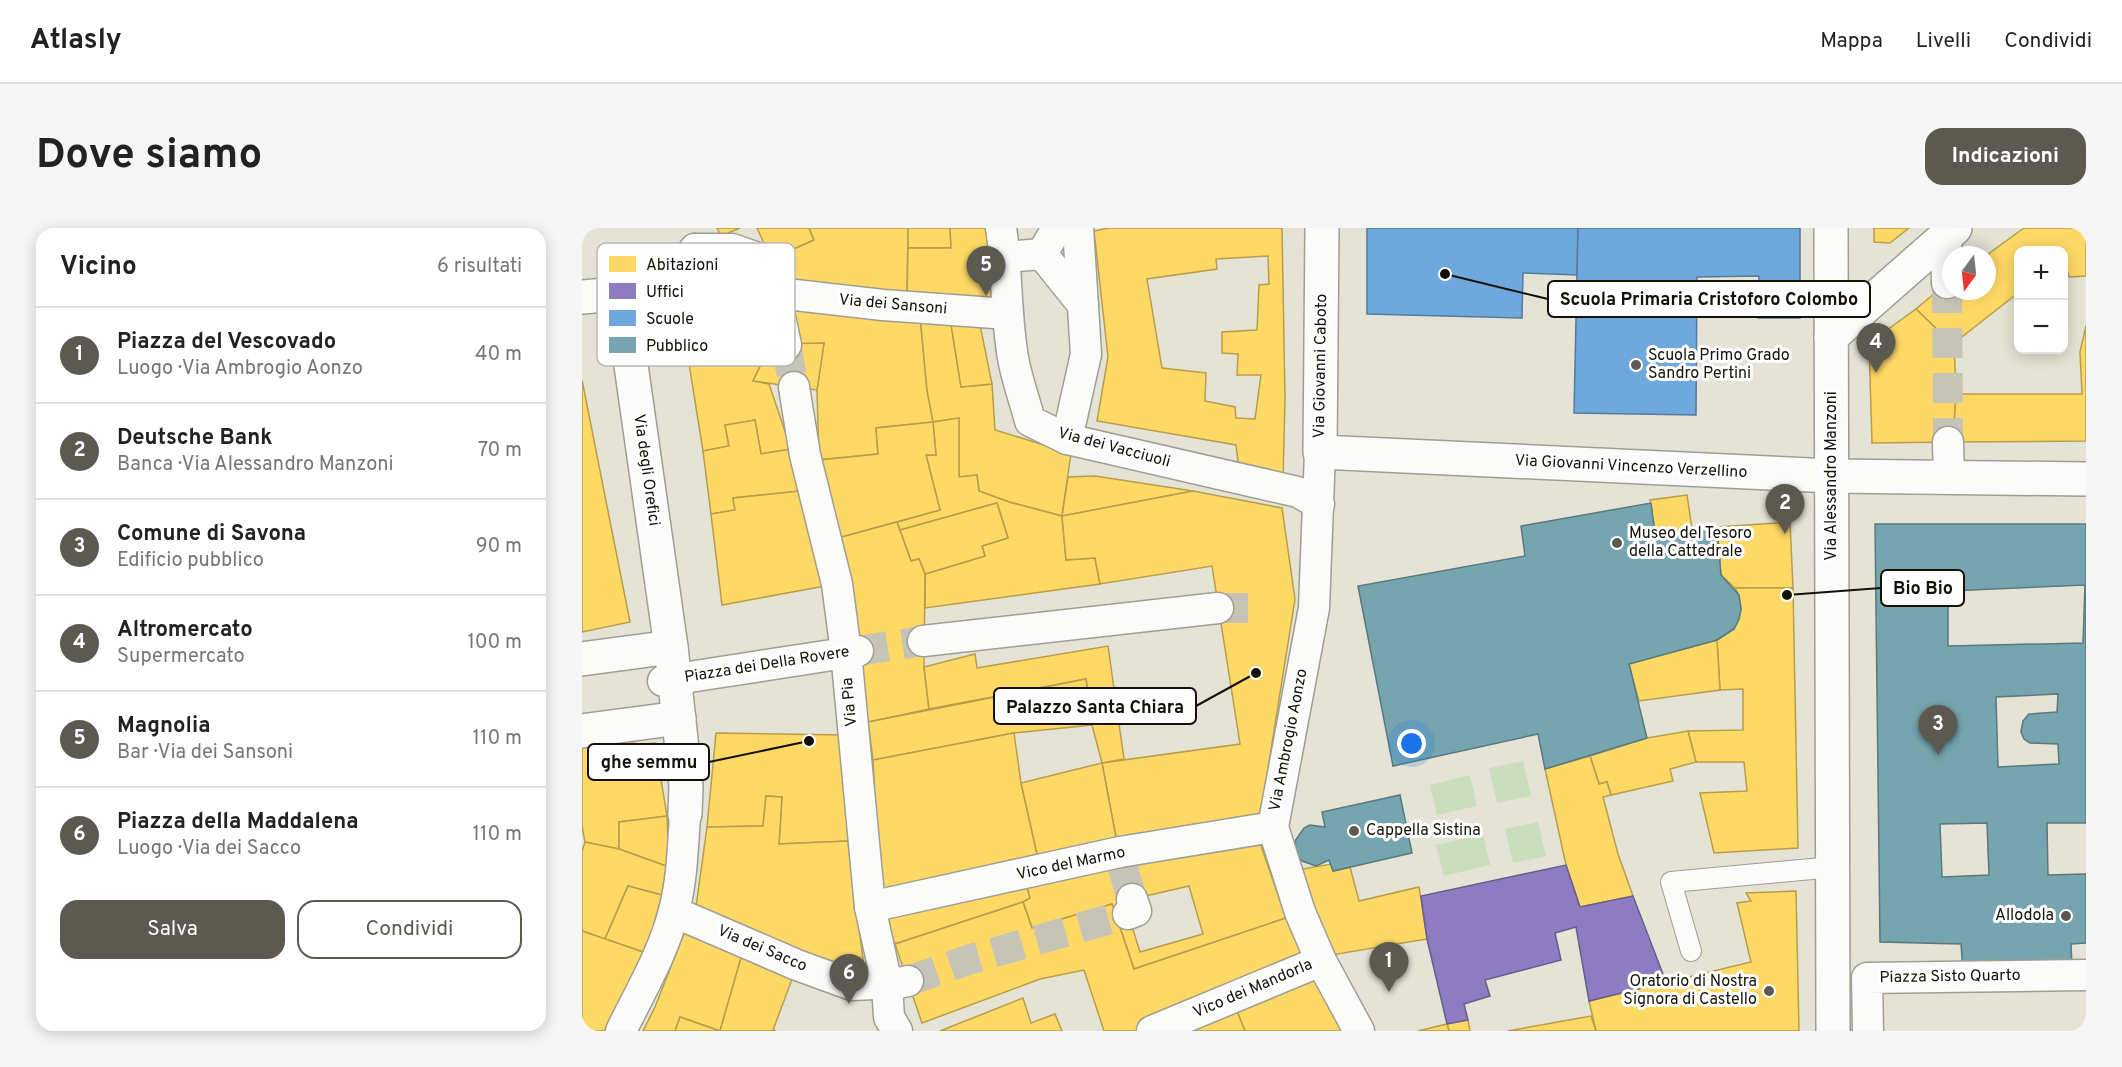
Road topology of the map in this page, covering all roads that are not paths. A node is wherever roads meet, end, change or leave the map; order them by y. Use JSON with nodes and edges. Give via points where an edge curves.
{"nodes":[{"id":1,"x":1001,"y":228,"type":"edge"},
{"id":2,"x":1057,"y":228,"type":"edge"},
{"id":3,"x":1078,"y":228,"type":"edge"},
{"id":4,"x":1322,"y":228,"type":"edge"},
{"id":5,"x":1831,"y":228,"type":"edge"},
{"id":6,"x":1951,"y":232,"type":"edge"},
{"id":7,"x":693,"y":238,"type":"edge"},
{"id":8,"x":711,"y":243,"type":"edge"},
{"id":9,"x":1042,"y":254,"type":"junction"},
{"id":10,"x":1005,"y":257,"type":"junction"},
{"id":11,"x":795,"y":295,"type":"edge"},
{"id":12,"x":597,"y":296,"type":"edge"},
{"id":13,"x":582,"y":297,"type":"edge"},
{"id":14,"x":1083,"y":305,"type":"junction"},
{"id":15,"x":1008,"y":314,"type":"junction"},
{"id":16,"x":1831,"y":337,"type":"junction"},
{"id":17,"x":631,"y":366,"type":"edge"},
{"id":18,"x":794,"y":387,"type":"tunnel mouth"},
{"id":19,"x":1067,"y":439,"type":"junction"},
{"id":20,"x":1948,"y":442,"type":"tunnel mouth"},
{"id":21,"x":1320,"y":452,"type":"junction"},
{"id":22,"x":1833,"y":476,"type":"junction"},
{"id":23,"x":1949,"y":478,"type":"junction"},
{"id":24,"x":2086,"y":479,"type":"edge"},
{"id":25,"x":1319,"y":504,"type":"junction"},
{"id":26,"x":1218,"y":608,"type":"tunnel mouth"},
{"id":27,"x":924,"y":641,"type":"tunnel mouth"},
{"id":28,"x":671,"y":647,"type":"junction"},
{"id":29,"x":852,"y":651,"type":"junction"},
{"id":30,"x":582,"y":659,"type":"edge"},
{"id":31,"x":669,"y":680,"type":"junction"},
{"id":32,"x":679,"y":718,"type":"junction"},
{"id":33,"x":582,"y":731,"type":"edge"},
{"id":34,"x":685,"y":814,"type":"joint"},
{"id":35,"x":1273,"y":826,"type":"junction"},
{"id":36,"x":1833,"y":867,"type":"junction"},
{"id":37,"x":870,"y":906,"type":"junction"},
{"id":38,"x":674,"y":912,"type":"junction"},
{"id":39,"x":1691,"y":951,"type":"dead end"},
{"id":40,"x":1321,"y":961,"type":"junction"},
{"id":41,"x":2086,"y":975,"type":"edge"},
{"id":42,"x":897,"y":982,"type":"junction"},
{"id":43,"x":890,"y":1026,"type":"edge"},
{"id":44,"x":621,"y":1031,"type":"edge"},
{"id":45,"x":1152,"y":1031,"type":"edge"},
{"id":46,"x":1359,"y":1031,"type":"edge"},
{"id":47,"x":1833,"y":1031,"type":"edge"},
{"id":48,"x":1868,"y":1031,"type":"edge"}],
"edges":[{"from":1,"to":10,"type":"street","name":"Via dei Vacciuoli"},
{"from":2,"to":9,"type":"street"},
{"from":3,"to":14,"type":"street"},
{"from":4,"to":21,"type":"street","name":"Via Giovanni Caboto"},
{"from":5,"to":16,"type":"street","name":"Via Alessandro Manzoni"},
{"from":6,"to":16,"type":"street"},
{"from":7,"to":8,"type":"street"},
{"from":9,"to":10,"type":"street"},
{"from":9,"to":14,"type":"street"},
{"from":10,"to":15,"type":"street","name":"Via dei Vacciuoli"},
{"from":11,"to":15,"type":"street","name":"Via dei Sansoni"},
{"from":12,"to":13,"type":"street"},
{"from":14,"to":19,"type":"street","via":[[1086,354]]},
{"from":15,"to":19,"type":"street","name":"Via dei Vacciuoli","via":[[1014,362],[1030,421]]},
{"from":16,"to":22,"type":"street","name":"Via Alessandro Manzoni"},
{"from":17,"to":28,"type":"street","name":"Via degli Orefici"},
{"from":18,"to":29,"type":"street","name":"Via Pia","via":[[805,455]]},
{"from":19,"to":25,"type":"street","name":"Via dei Vacciuoli","via":[[1298,492]]},
{"from":20,"to":23,"type":"street"},
{"from":21,"to":22,"type":"street","name":"Via Giovanni Vincenzo Verzellino"},
{"from":21,"to":25,"type":"street","name":"Via Giovanni Caboto"},
{"from":22,"to":23,"type":"street","name":"Via Giovanni Vincenzo Verzellino"},
{"from":22,"to":36,"type":"street","name":"Via Alessandro Manzoni"},
{"from":23,"to":24,"type":"street","name":"Via Giovanni Vincenzo Verzellino"},
{"from":25,"to":35,"type":"street","name":"Via Ambrogio Aonzo","via":[[1314,608]]},
{"from":26,"to":27,"type":"street"},
{"from":28,"to":30,"type":"street"},
{"from":28,"to":31,"type":"street","name":"Piazza dei Della Rovere"},
{"from":29,"to":31,"type":"street","name":"Piazza dei Della Rovere"},
{"from":29,"to":37,"type":"street","name":"Via Pia"},
{"from":31,"to":32,"type":"street","name":"Piazza dei Della Rovere"},
{"from":32,"to":33,"type":"street"},
{"from":32,"to":34,"type":"street"},
{"from":34,"to":38,"type":"street"},
{"from":35,"to":37,"type":"street","name":"Vico del Marmo"},
{"from":35,"to":40,"type":"street","name":"Via Ambrogio Aonzo","via":[[1300,912]]},
{"from":36,"to":39,"type":"lane","via":[[1671,882]]},
{"from":36,"to":47,"type":"street","name":"Via Alessandro Manzoni"},
{"from":37,"to":42,"type":"street","name":"Via Pia"},
{"from":38,"to":42,"type":"street","name":"Via dei Sacco","via":[[852,985]]},
{"from":38,"to":44,"type":"street","via":[[659,954]]},
{"from":40,"to":45,"type":"street","name":"Vico dei Mandorla"},
{"from":40,"to":46,"type":"street","name":"Via Ambrogio Aonzo"},
{"from":41,"to":48,"type":"street","name":"Piazza Sisto Quarto","via":[[1867,978]]},
{"from":42,"to":43,"type":"street","name":"Via Pia"}]}
